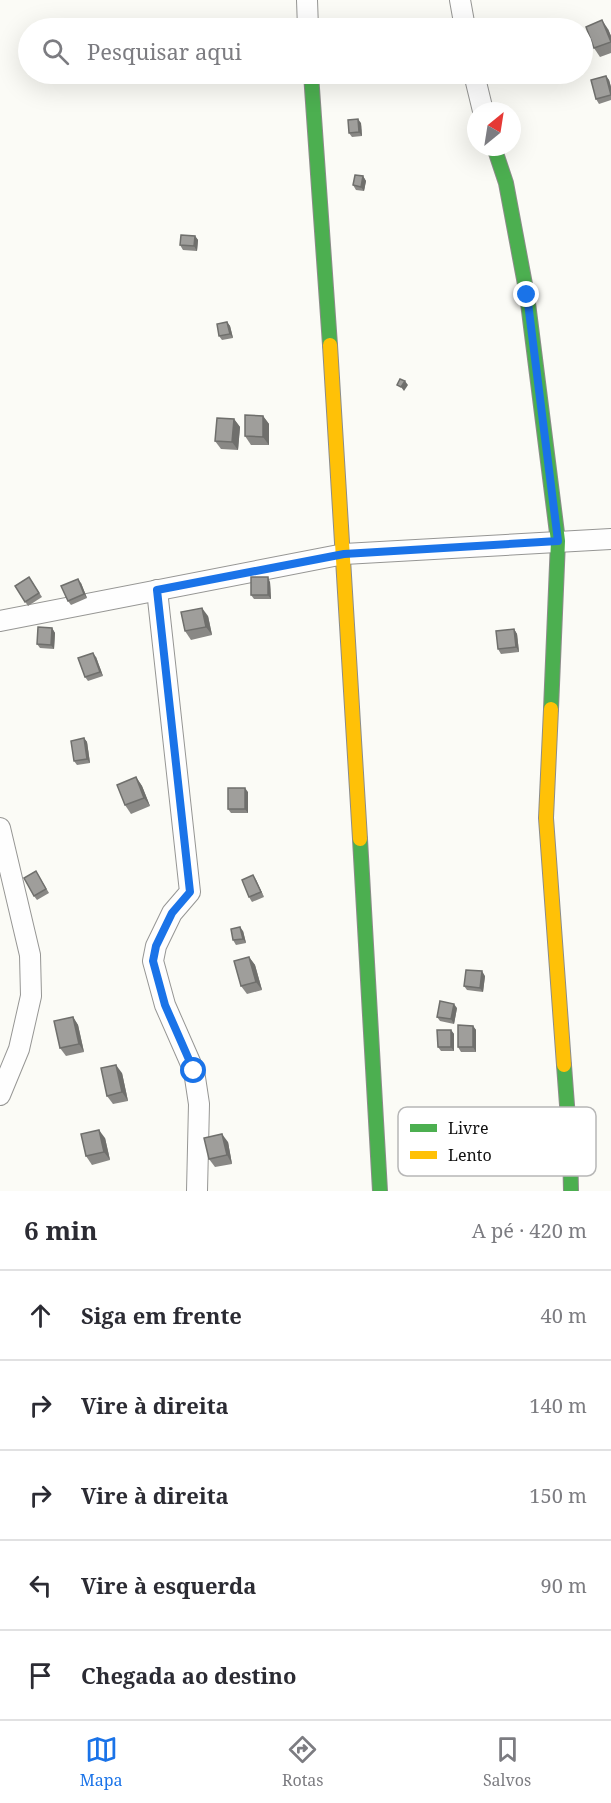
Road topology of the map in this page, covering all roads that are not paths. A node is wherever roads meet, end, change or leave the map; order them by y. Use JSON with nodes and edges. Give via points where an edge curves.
{"nodes":[{"id":1,"x":307,"y":0,"type":"edge"},
{"id":2,"x":460,"y":0,"type":"edge"},
{"id":3,"x":308,"y":18,"type":"edge"},
{"id":4,"x":463,"y":18,"type":"edge"},
{"id":5,"x":313,"y":84,"type":"edge"},
{"id":6,"x":476,"y":84,"type":"edge"},
{"id":7,"x":481,"y":102,"type":"edge"},
{"id":8,"x":497,"y":156,"type":"edge"},
{"id":9,"x":611,"y":539,"type":"edge"},
{"id":10,"x":558,"y":541,"type":"junction"},
{"id":11,"x":344,"y":554,"type":"junction"},
{"id":12,"x":157,"y":590,"type":"junction"},
{"id":13,"x":0,"y":621,"type":"edge"},
{"id":14,"x":0,"y":828,"type":"edge"},
{"id":15,"x":0,"y":1095,"type":"edge"},
{"id":16,"x":568,"y":1107,"type":"edge"},
{"id":17,"x":571,"y":1176,"type":"edge"},
{"id":18,"x":197,"y":1191,"type":"edge"},
{"id":19,"x":380,"y":1191,"type":"edge"},
{"id":20,"x":572,"y":1191,"type":"edge"}],
"edges":[{"from":1,"to":3,"type":"street"},
{"from":2,"to":4,"type":"street"},
{"from":5,"to":11,"type":"street"},
{"from":6,"to":7,"type":"street"},
{"from":8,"to":10,"type":"street","via":[[506,183],[527,295]]},
{"from":9,"to":10,"type":"street"},
{"from":10,"to":11,"type":"street"},
{"from":10,"to":16,"type":"street","via":[[546,818]]},
{"from":11,"to":12,"type":"street"},
{"from":11,"to":19,"type":"street"},
{"from":12,"to":13,"type":"street"},
{"from":12,"to":18,"type":"street","via":[[190,892],[172,913],[153,961],[165,1005],[194,1071],[199,1104]]},
{"from":14,"to":15,"type":"street","via":[[30,955],[32,996],[19,1049]]},
{"from":17,"to":20,"type":"street"}]}
